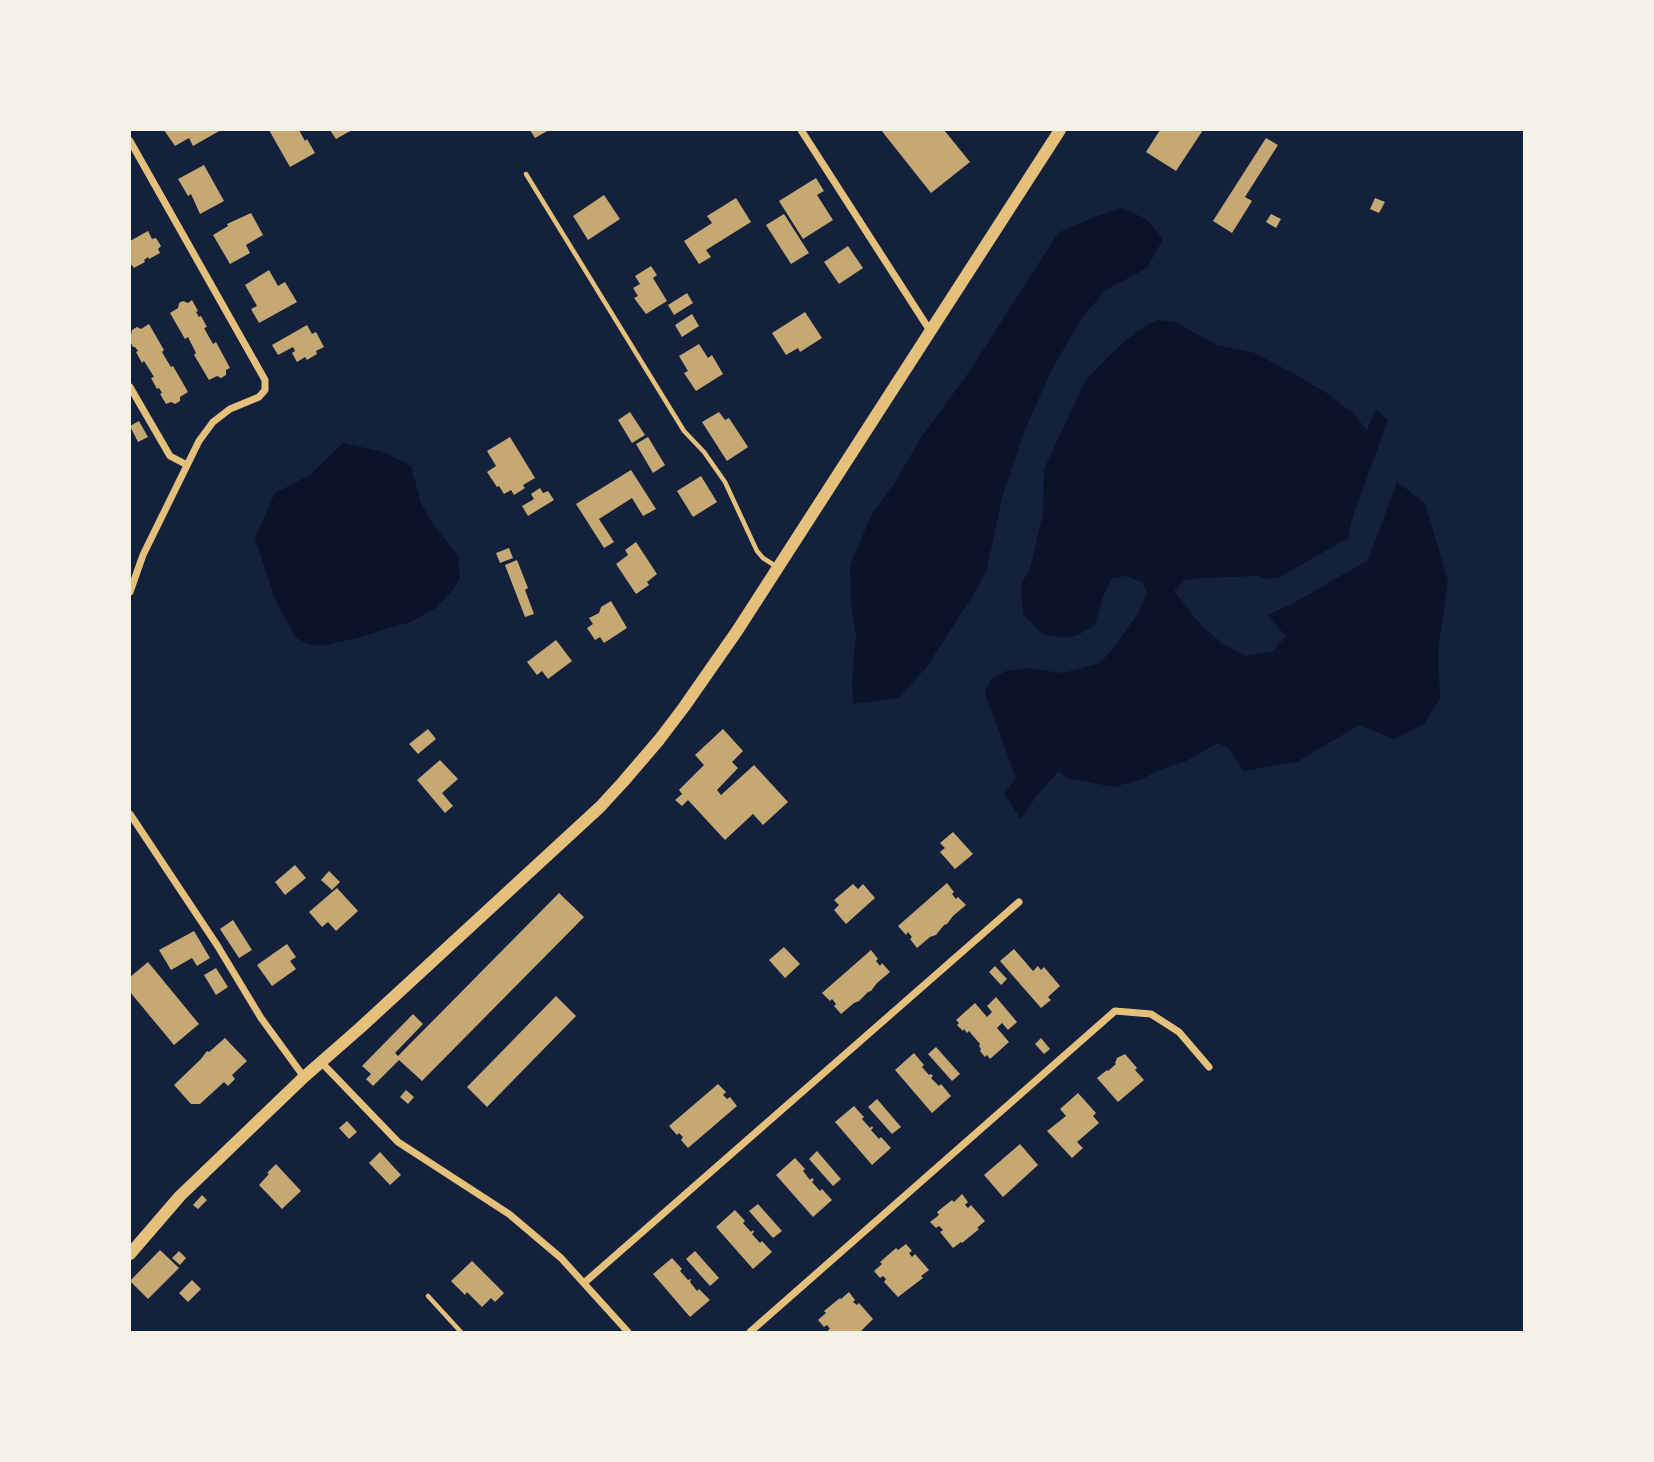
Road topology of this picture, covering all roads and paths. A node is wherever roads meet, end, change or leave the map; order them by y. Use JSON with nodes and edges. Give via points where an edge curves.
{"nodes":[{"id":1,"x":801,"y":130,"type":"edge"},
{"id":2,"x":1060,"y":130,"type":"edge"},
{"id":3,"x":130,"y":141,"type":"edge"},
{"id":4,"x":526,"y":174,"type":"dead end"},
{"id":5,"x":932,"y":330,"type":"junction"},
{"id":6,"x":130,"y":387,"type":"edge"},
{"id":7,"x":187,"y":465,"type":"junction"},
{"id":8,"x":778,"y":567,"type":"junction"},
{"id":9,"x":132,"y":572,"type":"edge"},
{"id":10,"x":130,"y":592,"type":"edge"},
{"id":11,"x":130,"y":814,"type":"edge"},
{"id":12,"x":1019,"y":902,"type":"dead end"},
{"id":13,"x":320,"y":1062,"type":"junction"},
{"id":14,"x":1209,"y":1067,"type":"dead end"},
{"id":15,"x":303,"y":1077,"type":"junction"},
{"id":16,"x":130,"y":1254,"type":"edge"},
{"id":17,"x":584,"y":1283,"type":"junction"},
{"id":18,"x":428,"y":1296,"type":"dead end"},
{"id":19,"x":461,"y":1332,"type":"edge"},
{"id":20,"x":628,"y":1332,"type":"edge"},
{"id":21,"x":750,"y":1332,"type":"edge"}],
"edges":[{"from":1,"to":5,"type":"street"},
{"from":2,"to":5,"type":"main road"},
{"from":3,"to":7,"type":"street","via":[[265,380],[260,397],[213,422]]},
{"from":4,"to":8,"type":"lane","via":[[684,431],[725,482],[757,551]]},
{"from":5,"to":8,"type":"main road"},
{"from":6,"to":7,"type":"street","via":[[170,456]]},
{"from":7,"to":9,"type":"street"},
{"from":8,"to":13,"type":"main road","via":[[684,707],[600,807]]},
{"from":9,"to":10,"type":"street"},
{"from":11,"to":15,"type":"street"},
{"from":12,"to":17,"type":"street"},
{"from":13,"to":15,"type":"main road"},
{"from":13,"to":17,"type":"street","via":[[398,1142],[509,1214]]},
{"from":14,"to":21,"type":"street","via":[[1179,1032],[1151,1014],[1115,1011]]},
{"from":15,"to":16,"type":"main road","via":[[180,1196]]},
{"from":17,"to":20,"type":"street"},
{"from":18,"to":19,"type":"lane"}]}
